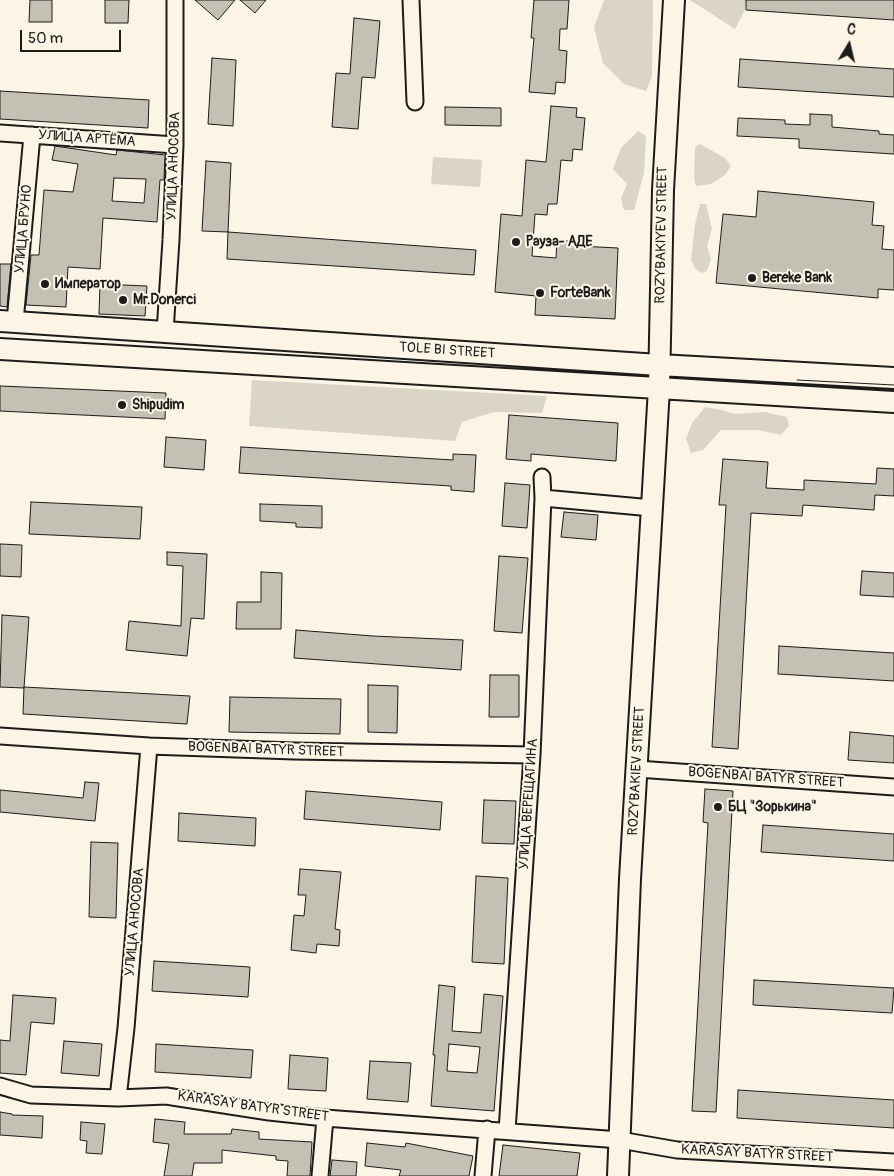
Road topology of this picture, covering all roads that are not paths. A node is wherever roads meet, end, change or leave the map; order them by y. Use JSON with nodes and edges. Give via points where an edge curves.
{"nodes":[{"id":1,"x":175,"y":0,"type":"edge"},
{"id":2,"x":411,"y":0,"type":"edge"},
{"id":3,"x":674,"y":0,"type":"edge"},
{"id":4,"x":414,"y":102,"type":"dead end"},
{"id":5,"x":0,"y":133,"type":"edge"},
{"id":6,"x":32,"y":135,"type":"junction"},
{"id":7,"x":175,"y":145,"type":"junction"},
{"id":8,"x":7,"y":322,"type":"edge"},
{"id":9,"x":164,"y":332,"type":"junction"},
{"id":10,"x":0,"y":348,"type":"edge"},
{"id":11,"x":494,"y":354,"type":"junction"},
{"id":12,"x":660,"y":365,"type":"junction"},
{"id":13,"x":798,"y":373,"type":"junction"},
{"id":14,"x":490,"y":378,"type":"junction"},
{"id":15,"x":894,"y":378,"type":"edge"},
{"id":16,"x":659,"y":388,"type":"junction"},
{"id":17,"x":792,"y":396,"type":"junction"},
{"id":18,"x":894,"y":402,"type":"edge"},
{"id":19,"x":542,"y":477,"type":"dead end"},
{"id":20,"x":543,"y":498,"type":"junction"},
{"id":21,"x":652,"y":508,"type":"junction"},
{"id":22,"x":0,"y":736,"type":"edge"},
{"id":23,"x":149,"y":746,"type":"junction"},
{"id":24,"x":532,"y":755,"type":"junction"},
{"id":25,"x":638,"y":769,"type":"junction"},
{"id":26,"x":894,"y":787,"type":"edge"},
{"id":27,"x":0,"y":1086,"type":"edge"},
{"id":28,"x":118,"y":1098,"type":"junction"},
{"id":29,"x":325,"y":1118,"type":"junction"},
{"id":30,"x":487,"y":1130,"type":"junction"},
{"id":31,"x":507,"y":1131,"type":"junction"},
{"id":32,"x":620,"y":1140,"type":"junction"},
{"id":33,"x":894,"y":1162,"type":"edge"},
{"id":34,"x":320,"y":1176,"type":"edge"},
{"id":35,"x":483,"y":1176,"type":"edge"},
{"id":36,"x":618,"y":1176,"type":"edge"}],
"edges":[{"from":1,"to":7,"type":"street","name":"УЛИЦА АНОСОВА"},
{"from":2,"to":4,"type":"street"},
{"from":3,"to":12,"type":"main road","name":"ROZYBAKIYEV STREET","via":[[664,176]]},
{"from":5,"to":6,"type":"street","name":"УЛИЦА АРТЁМА"},
{"from":6,"to":7,"type":"street","name":"УЛИЦА АРТЁМА"},
{"from":6,"to":8,"type":"street","name":"УЛИЦА БРУНО"},
{"from":7,"to":9,"type":"street","name":"УЛИЦА АНОСОВА","via":[[172,240]]},
{"from":8,"to":9,"type":"main road","name":"TOLE BI STREET"},
{"from":9,"to":11,"type":"main road","name":"TOLE BI STREET"},
{"from":10,"to":14,"type":"main road","name":"TOLE BI STREET"},
{"from":11,"to":12,"type":"main road","name":"TOLE BI STREET"},
{"from":11,"to":14,"type":"main road","via":[[503,359],[503,366]]},
{"from":12,"to":13,"type":"main road","name":"TOLE BI STREET"},
{"from":12,"to":16,"type":"main road","name":"ROZYBAKIEV STREET"},
{"from":13,"to":15,"type":"main road","name":"TOLE BI STREET"},
{"from":13,"to":17,"type":"main road","via":[[784,380],[783,384]]},
{"from":14,"to":16,"type":"main road","name":"TOLE BI STREET"},
{"from":16,"to":17,"type":"main road","name":"TOLE BI STREET"},
{"from":16,"to":21,"type":"main road","name":"ROZYBAKIEV STREET"},
{"from":17,"to":18,"type":"main road","name":"TOLE BI STREET"},
{"from":19,"to":20,"type":"street","name":"УЛИЦА ВЕРЕЩАГИНА"},
{"from":20,"to":21,"type":"street"},
{"from":20,"to":24,"type":"street","name":"УЛИЦА ВЕРЕЩАГИНА"},
{"from":21,"to":25,"type":"main road","name":"ROZYBAKIEV STREET"},
{"from":22,"to":23,"type":"street","name":"BOGENBAI BATYR STREET"},
{"from":23,"to":24,"type":"street","name":"BOGENBAI BATYR STREET","via":[[294,752]]},
{"from":23,"to":28,"type":"street","name":"УЛИЦА АНОСОВА"},
{"from":24,"to":31,"type":"street","name":"УЛИЦА ВЕРЕЩАГИНА"},
{"from":25,"to":26,"type":"street","name":"BOGENBAI BATYR STREET"},
{"from":25,"to":32,"type":"main road","name":"ROZYBAKIEV STREET","via":[[630,879]]},
{"from":27,"to":28,"type":"street","name":"KARASAY BATYR STREET","via":[[31,1095]]},
{"from":28,"to":29,"type":"street","name":"KARASAY BATYR STREET","via":[[166,1096]]},
{"from":29,"to":30,"type":"street","name":"KARASAY BATYR STREET"},
{"from":29,"to":34,"type":"street"},
{"from":30,"to":31,"type":"street","name":"KARASAY BATYR STREET"},
{"from":30,"to":35,"type":"street"},
{"from":31,"to":32,"type":"street"},
{"from":32,"to":33,"type":"street","name":"KARASAY BATYR STREET","via":[[677,1150]]},
{"from":32,"to":36,"type":"main road","name":"ROZYBAKIEV STREET"}]}
